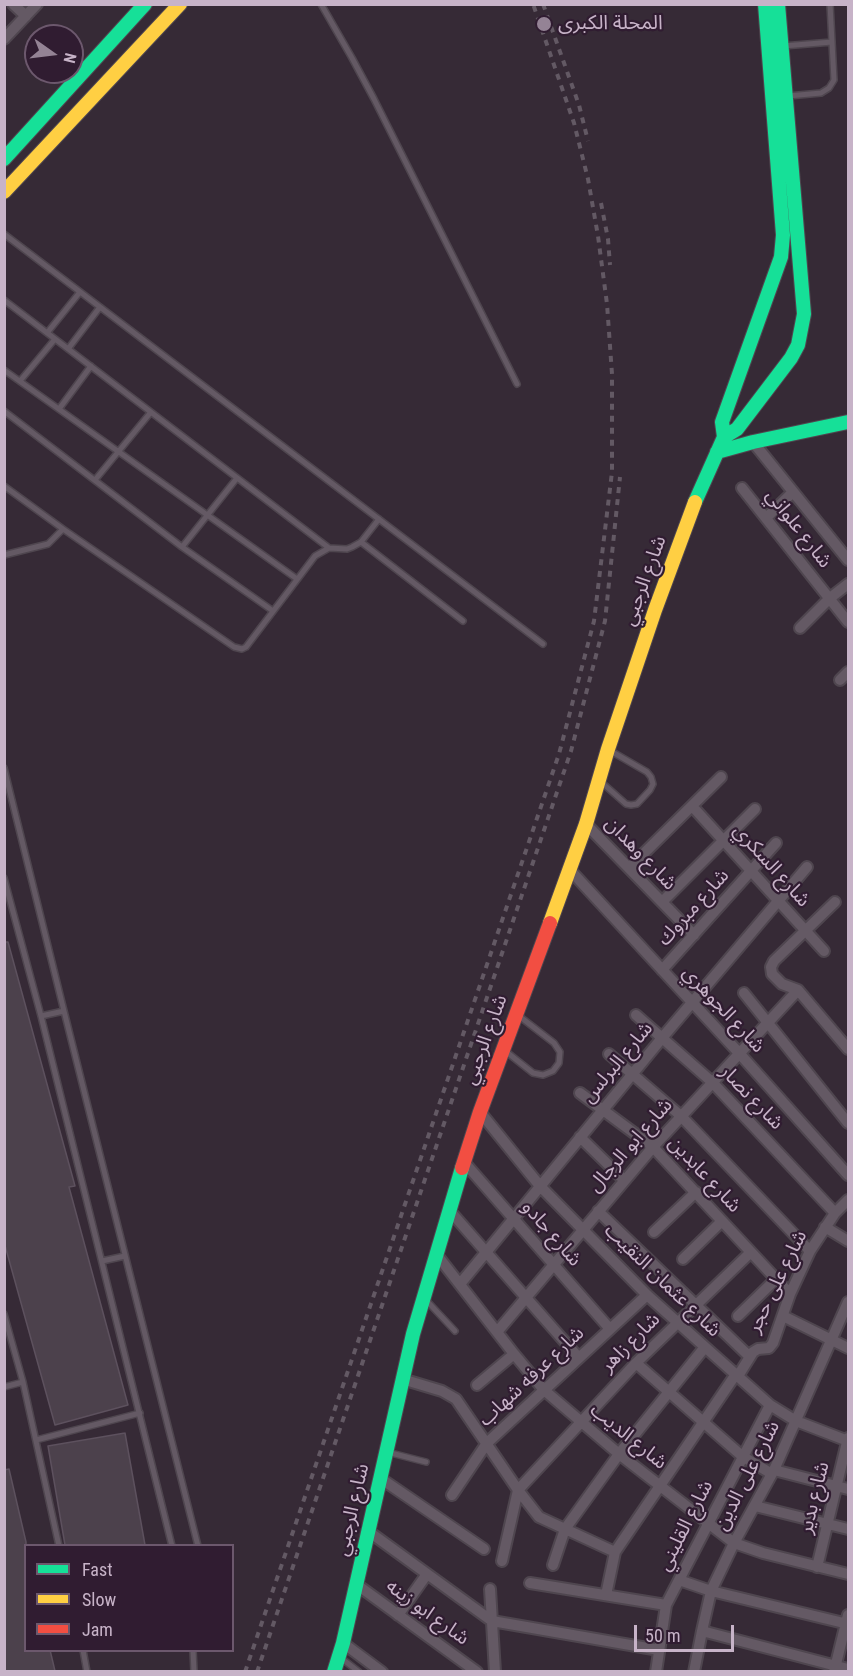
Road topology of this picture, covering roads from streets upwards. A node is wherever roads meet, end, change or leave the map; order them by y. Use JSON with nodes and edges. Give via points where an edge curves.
{"nodes":[{"id":1,"x":13,"y":4,"type":"edge"},
{"id":2,"x":37,"y":4,"type":"edge"},
{"id":3,"x":145,"y":4,"type":"edge"},
{"id":4,"x":180,"y":4,"type":"edge"},
{"id":5,"x":765,"y":4,"type":"edge"},
{"id":6,"x":778,"y":4,"type":"edge"},
{"id":7,"x":26,"y":16,"type":"junction"},
{"id":8,"x":4,"y":39,"type":"edge"},
{"id":9,"x":4,"y":159,"type":"edge"},
{"id":10,"x":4,"y":192,"type":"edge"},
{"id":11,"x":781,"y":257,"type":"junction"},
{"id":12,"x":800,"y":264,"type":"junction"},
{"id":13,"x":849,"y":422,"type":"edge"},
{"id":14,"x":724,"y":437,"type":"junction"},
{"id":15,"x":753,"y":442,"type":"junction"},
{"id":16,"x":717,"y":452,"type":"junction"},
{"id":17,"x":742,"y":488,"type":"dead end"},
{"id":18,"x":794,"y":492,"type":"junction"},
{"id":19,"x":766,"y":518,"type":"junction"},
{"id":20,"x":849,"y":560,"type":"edge"},
{"id":21,"x":849,"y":584,"type":"edge"},
{"id":22,"x":830,"y":598,"type":"junction"},
{"id":23,"x":849,"y":622,"type":"edge"},
{"id":24,"x":801,"y":628,"type":"dead end"},
{"id":25,"x":721,"y":777,"type":"dead end"},
{"id":26,"x":692,"y":806,"type":"junction"},
{"id":27,"x":754,"y":809,"type":"dead end"},
{"id":28,"x":586,"y":824,"type":"junction"},
{"id":29,"x":723,"y":840,"type":"junction"},
{"id":30,"x":776,"y":843,"type":"dead end"},
{"id":31,"x":807,"y":867,"type":"dead end"},
{"id":32,"x":629,"y":868,"type":"junction"},
{"id":33,"x":570,"y":870,"type":"junction"},
{"id":34,"x":751,"y":871,"type":"junction"},
{"id":35,"x":778,"y":901,"type":"junction"},
{"id":36,"x":662,"y":902,"type":"junction"},
{"id":37,"x":835,"y":902,"type":"dead end"},
{"id":38,"x":806,"y":931,"type":"junction"},
{"id":39,"x":694,"y":935,"type":"junction"},
{"id":40,"x":824,"y":951,"type":"dead end"},
{"id":41,"x":662,"y":970,"type":"junction"},
{"id":42,"x":798,"y":990,"type":"junction"},
{"id":43,"x":744,"y":993,"type":"dead end"},
{"id":44,"x":692,"y":1003,"type":"junction"},
{"id":45,"x":636,"y":1014,"type":"dead end"},
{"id":46,"x":767,"y":1022,"type":"junction"},
{"id":47,"x":662,"y":1038,"type":"junction"},
{"id":48,"x":849,"y":1049,"type":"edge"},
{"id":49,"x":739,"y":1053,"type":"junction"},
{"id":50,"x":609,"y":1054,"type":"dead end"},
{"id":51,"x":632,"y":1074,"type":"junction"},
{"id":52,"x":712,"y":1082,"type":"junction"},
{"id":53,"x":580,"y":1093,"type":"dead end"},
{"id":54,"x":602,"y":1110,"type":"junction"},
{"id":55,"x":480,"y":1112,"type":"junction"},
{"id":56,"x":681,"y":1116,"type":"junction"},
{"id":57,"x":849,"y":1123,"type":"edge"},
{"id":58,"x":580,"y":1137,"type":"junction"},
{"id":59,"x":653,"y":1147,"type":"junction"},
{"id":60,"x":464,"y":1162,"type":"junction"},
{"id":61,"x":849,"y":1175,"type":"edge"},
{"id":62,"x":624,"y":1180,"type":"junction"},
{"id":63,"x":540,"y":1186,"type":"junction"},
{"id":64,"x":696,"y":1192,"type":"junction"},
{"id":65,"x":849,"y":1200,"type":"edge"},
{"id":66,"x":450,"y":1211,"type":"junction"},
{"id":67,"x":598,"y":1211,"type":"junction"},
{"id":68,"x":835,"y":1213,"type":"junction"},
{"id":69,"x":513,"y":1219,"type":"junction"},
{"id":70,"x":722,"y":1221,"type":"junction"},
{"id":71,"x":825,"y":1227,"type":"junction"},
{"id":72,"x":582,"y":1230,"type":"junction"},
{"id":73,"x":654,"y":1232,"type":"dead end"},
{"id":74,"x":849,"y":1241,"type":"edge"},
{"id":75,"x":810,"y":1251,"type":"junction"},
{"id":76,"x":486,"y":1252,"type":"junction"},
{"id":77,"x":751,"y":1252,"type":"junction"},
{"id":78,"x":436,"y":1255,"type":"junction"},
{"id":79,"x":682,"y":1259,"type":"dead end"},
{"id":80,"x":553,"y":1264,"type":"junction"},
{"id":81,"x":776,"y":1279,"type":"junction"},
{"id":82,"x":460,"y":1284,"type":"junction"},
{"id":83,"x":790,"y":1294,"type":"junction"},
{"id":84,"x":647,"y":1295,"type":"junction"},
{"id":85,"x":526,"y":1298,"type":"junction"},
{"id":86,"x":849,"y":1302,"type":"edge"},
{"id":87,"x":696,"y":1305,"type":"junction"},
{"id":88,"x":738,"y":1316,"type":"dead end"},
{"id":89,"x":783,"y":1316,"type":"junction"},
{"id":90,"x":678,"y":1322,"type":"junction"},
{"id":91,"x":610,"y":1329,"type":"junction"},
{"id":92,"x":497,"y":1332,"type":"junction"},
{"id":93,"x":832,"y":1340,"type":"junction"},
{"id":94,"x":705,"y":1347,"type":"junction"},
{"id":95,"x":849,"y":1348,"type":"edge"},
{"id":96,"x":514,"y":1354,"type":"junction"},
{"id":97,"x":750,"y":1357,"type":"junction"},
{"id":98,"x":579,"y":1358,"type":"junction"},
{"id":99,"x":636,"y":1363,"type":"junction"},
{"id":100,"x":737,"y":1375,"type":"junction"},
{"id":101,"x":402,"y":1379,"type":"junction"},
{"id":102,"x":477,"y":1385,"type":"dead end"},
{"id":103,"x":544,"y":1390,"type":"junction"},
{"id":104,"x":669,"y":1392,"type":"junction"},
{"id":105,"x":771,"y":1405,"type":"junction"},
{"id":106,"x":580,"y":1421,"type":"junction"},
{"id":107,"x":796,"y":1421,"type":"junction"},
{"id":108,"x":703,"y":1422,"type":"junction"},
{"id":109,"x":848,"y":1440,"type":"edge"},
{"id":110,"x":487,"y":1443,"type":"junction"},
{"id":111,"x":619,"y":1454,"type":"junction"},
{"id":112,"x":742,"y":1456,"type":"junction"},
{"id":113,"x":773,"y":1472,"type":"junction"},
{"id":114,"x":380,"y":1478,"type":"junction"},
{"id":115,"x":660,"y":1485,"type":"junction"},
{"id":116,"x":837,"y":1486,"type":"junction"},
{"id":117,"x":849,"y":1489,"type":"edge"},
{"id":118,"x":518,"y":1490,"type":"junction"},
{"id":119,"x":452,"y":1495,"type":"dead end"},
{"id":120,"x":755,"y":1506,"type":"junction"},
{"id":121,"x":708,"y":1522,"type":"junction"},
{"id":122,"x":827,"y":1524,"type":"junction"},
{"id":123,"x":565,"y":1529,"type":"junction"},
{"id":124,"x":849,"y":1529,"type":"edge"},
{"id":125,"x":368,"y":1531,"type":"junction"},
{"id":126,"x":734,"y":1543,"type":"junction"},
{"id":127,"x":484,"y":1549,"type":"dead end"},
{"id":128,"x":615,"y":1552,"type":"junction"},
{"id":129,"x":502,"y":1561,"type":"dead end"},
{"id":130,"x":553,"y":1564,"type":"dead end"},
{"id":131,"x":817,"y":1567,"type":"junction"},
{"id":132,"x":427,"y":1574,"type":"junction"},
{"id":133,"x":849,"y":1574,"type":"edge"},
{"id":134,"x":679,"y":1580,"type":"junction"},
{"id":135,"x":530,"y":1583,"type":"dead end"},
{"id":136,"x":356,"y":1584,"type":"junction"},
{"id":137,"x":490,"y":1589,"type":"dead end"},
{"id":138,"x":711,"y":1591,"type":"junction"},
{"id":139,"x":606,"y":1595,"type":"junction"},
{"id":140,"x":666,"y":1605,"type":"junction"},
{"id":141,"x":398,"y":1615,"type":"junction"},
{"id":142,"x":492,"y":1621,"type":"junction"},
{"id":143,"x":848,"y":1621,"type":"edge"},
{"id":144,"x":702,"y":1631,"type":"junction"},
{"id":145,"x":342,"y":1643,"type":"junction"},
{"id":146,"x":659,"y":1650,"type":"junction"},
{"id":147,"x":834,"y":1669,"type":"edge"},
{"id":148,"x":849,"y":1669,"type":"edge"},
{"id":149,"x":334,"y":1671,"type":"edge"},
{"id":150,"x":382,"y":1671,"type":"edge"},
{"id":151,"x":477,"y":1671,"type":"edge"},
{"id":152,"x":495,"y":1671,"type":"edge"},
{"id":153,"x":656,"y":1671,"type":"edge"},
{"id":154,"x":694,"y":1671,"type":"edge"}],
"edges":[{"from":1,"to":7,"type":"street"},
{"from":2,"to":7,"type":"street"},
{"from":3,"to":9,"type":"main road"},
{"from":4,"to":10,"type":"main road"},
{"from":5,"to":11,"type":"main road","via":[[783,235]]},
{"from":6,"to":12,"type":"main road"},
{"from":7,"to":8,"type":"street"},
{"from":11,"to":12,"type":"main road"},
{"from":11,"to":14,"type":"main road","via":[[722,422]]},
{"from":12,"to":14,"type":"main road","via":[[804,314],[798,345],[737,429]]},
{"from":13,"to":15,"type":"main road"},
{"from":14,"to":16,"type":"main road","name":"شارع الرجبي"},
{"from":15,"to":16,"type":"main road"},
{"from":15,"to":18,"type":"street"},
{"from":16,"to":28,"type":"main road","name":"شارع الرجبي","via":[[659,598]]},
{"from":17,"to":19,"type":"street","name":"شارع علواني"},
{"from":18,"to":19,"type":"street"},
{"from":18,"to":20,"type":"street"},
{"from":19,"to":22,"type":"street","name":"شارع علواني"},
{"from":21,"to":22,"type":"street"},
{"from":22,"to":23,"type":"street","name":"شارع علواني"},
{"from":22,"to":24,"type":"street"},
{"from":25,"to":26,"type":"street"},
{"from":26,"to":29,"type":"street","name":"شارع السكري"},
{"from":26,"to":32,"type":"street"},
{"from":27,"to":29,"type":"street"},
{"from":28,"to":32,"type":"street","name":"شارع وهدان"},
{"from":28,"to":33,"type":"main road","name":"شارع الرجبي"},
{"from":29,"to":34,"type":"street","name":"شارع السكري"},
{"from":29,"to":36,"type":"street"},
{"from":30,"to":34,"type":"street","name":"شارع مبروك"},
{"from":31,"to":35,"type":"street","name":"شارع البرلس"},
{"from":32,"to":36,"type":"street","name":"شارع وهدان"},
{"from":33,"to":41,"type":"street","name":"شارع الجوهري"},
{"from":33,"to":55,"type":"main road","name":"شارع الرجبي"},
{"from":34,"to":35,"type":"street","name":"شارع السكري"},
{"from":34,"to":39,"type":"street","name":"شارع مبروك"},
{"from":35,"to":38,"type":"street","name":"شارع السكري"},
{"from":35,"to":44,"type":"street","name":"شارع البرلس"},
{"from":36,"to":39,"type":"street","name":"شارع وهدان"},
{"from":37,"to":38,"type":"street"},
{"from":38,"to":40,"type":"street","name":"شارع السكري"},
{"from":38,"to":42,"type":"street","via":[[771,967],[782,984]]},
{"from":39,"to":41,"type":"street","name":"شارع مبروك"},
{"from":41,"to":44,"type":"street","name":"شارع الجوهري"},
{"from":42,"to":46,"type":"street","name":"شارع ابو الرجال"},
{"from":42,"to":48,"type":"street"},
{"from":43,"to":46,"type":"street"},
{"from":44,"to":47,"type":"street","name":"شارع البرلس"},
{"from":44,"to":49,"type":"street","name":"شارع الجوهري"},
{"from":45,"to":47,"type":"street","name":"شارع نصار"},
{"from":46,"to":49,"type":"street","name":"شارع ابو الرجال"},
{"from":46,"to":57,"type":"street"},
{"from":47,"to":51,"type":"street","name":"شارع البرلس"},
{"from":47,"to":52,"type":"street","name":"شارع نصار"},
{"from":49,"to":52,"type":"street","name":"شارع ابو الرجال"},
{"from":49,"to":61,"type":"street","name":"شارع الجوهري"},
{"from":50,"to":51,"type":"street"},
{"from":51,"to":54,"type":"street","name":"شارع البرلس"},
{"from":51,"to":56,"type":"street"},
{"from":52,"to":56,"type":"street","name":"شارع ابو الرجال"},
{"from":52,"to":68,"type":"street","name":"شارع نصار"},
{"from":53,"to":54,"type":"street","name":"شارع عابدين"},
{"from":54,"to":58,"type":"street","name":"شارع البرلس"},
{"from":54,"to":59,"type":"street","name":"شارع عابدين"},
{"from":55,"to":60,"type":"main road","name":"شارع الرجبي"},
{"from":55,"to":63,"type":"street","name":"شارع عثمان النقيب"},
{"from":56,"to":59,"type":"street","name":"شارع ابو الرجال"},
{"from":56,"to":75,"type":"street"},
{"from":58,"to":62,"type":"street"},
{"from":58,"to":63,"type":"street","name":"شارع البرلس"},
{"from":59,"to":62,"type":"street","name":"شارع ابو الرجال"},
{"from":59,"to":64,"type":"street","name":"شارع عابدين"},
{"from":60,"to":66,"type":"main road","name":"شارع الرجبي"},
{"from":60,"to":69,"type":"street","name":"شارع جادو"},
{"from":62,"to":67,"type":"street","name":"شارع ابو الرجال"},
{"from":63,"to":69,"type":"street","name":"شارع البرلس"},
{"from":63,"to":72,"type":"street","name":"شارع عثمان النقيب"},
{"from":64,"to":70,"type":"street","name":"شارع عابدين"},
{"from":64,"to":73,"type":"street"},
{"from":65,"to":68,"type":"street","name":"شارع على حجر"},
{"from":66,"to":76,"type":"street"},
{"from":66,"to":78,"type":"main road","name":"شارع الرجبي"},
{"from":67,"to":72,"type":"street","name":"شارع ابو الرجال"},
{"from":67,"to":87,"type":"street"},
{"from":68,"to":71,"type":"street","name":"شارع على حجر"},
{"from":69,"to":76,"type":"street","name":"شارع البرلس"},
{"from":69,"to":80,"type":"street","name":"شارع جادو"},
{"from":70,"to":77,"type":"street","name":"شارع عابدين"},
{"from":70,"to":79,"type":"street"},
{"from":71,"to":74,"type":"street"},
{"from":71,"to":75,"type":"street","name":"شارع على حجر"},
{"from":72,"to":80,"type":"street","name":"شارع ابو الرجال"},
{"from":72,"to":84,"type":"street","name":"شارع عثمان النقيب"},
{"from":75,"to":83,"type":"street","name":"شارع على حجر"},
{"from":76,"to":82,"type":"street","name":"شارع البرلس"},
{"from":76,"to":85,"type":"street"},
{"from":77,"to":81,"type":"street","name":"شارع عابدين"},
{"from":77,"to":87,"type":"street","name":"شارع زاهر"},
{"from":78,"to":82,"type":"street","name":"شارع الديب"},
{"from":78,"to":101,"type":"main road","name":"شارع الرجبي"},
{"from":80,"to":85,"type":"street","name":"شارع ابو الرجال"},
{"from":80,"to":91,"type":"street","name":"شارع جادو"},
{"from":81,"to":83,"type":"street","name":"شارع عابدين"},
{"from":81,"to":88,"type":"street"},
{"from":82,"to":92,"type":"street","name":"شارع الديب"},
{"from":83,"to":89,"type":"street","name":"شارع على حجر"},
{"from":84,"to":90,"type":"street","name":"شارع عثمان النقيب"},
{"from":84,"to":91,"type":"street","name":"شارع عرفه شهاب"},
{"from":85,"to":92,"type":"street","name":"شارع ابو الرجال"},
{"from":85,"to":98,"type":"street"},
{"from":86,"to":93,"type":"street","name":"شارع على الدين"},
{"from":87,"to":90,"type":"street","name":"شارع زاهر"},
{"from":87,"to":97,"type":"street"},
{"from":89,"to":93,"type":"street"},
{"from":89,"to":97,"type":"street","name":"شارع على حجر","via":[[769,1348],[758,1349]]},
{"from":90,"to":94,"type":"street","name":"شارع عثمان النقيب"},
{"from":90,"to":99,"type":"street","name":"شارع زاهر"},
{"from":91,"to":98,"type":"street","name":"شارع عرفه شهاب"},
{"from":92,"to":96,"type":"street","name":"شارع الديب"},
{"from":93,"to":95,"type":"street"},
{"from":93,"to":107,"type":"street","name":"شارع على الدين"},
{"from":94,"to":100,"type":"street","name":"شارع عثمان النقيب"},
{"from":94,"to":104,"type":"street"},
{"from":96,"to":102,"type":"street"},
{"from":96,"to":103,"type":"street","name":"شارع الديب"},
{"from":97,"to":100,"type":"street","name":"شارع على حجر"},
{"from":98,"to":103,"type":"street","name":"شارع عرفه شهاب"},
{"from":99,"to":104,"type":"street"},
{"from":99,"to":106,"type":"street","name":"شارع زاهر"},
{"from":100,"to":105,"type":"street","name":"شارع عثمان النقيب"},
{"from":100,"to":108,"type":"street","name":"شارع على حجر"},
{"from":101,"to":110,"type":"street","via":[[456,1399]]},
{"from":101,"to":114,"type":"main road","name":"شارع الرجبي"},
{"from":103,"to":106,"type":"street","name":"شارع الديب"},
{"from":103,"to":110,"type":"street","name":"شارع عرفه شهاب"},
{"from":104,"to":108,"type":"street"},
{"from":104,"to":111,"type":"street"},
{"from":105,"to":107,"type":"street","name":"شارع عثمان النقيب"},
{"from":105,"to":112,"type":"street","name":"شارع القليني"},
{"from":106,"to":111,"type":"street","name":"شارع الديب"},
{"from":106,"to":118,"type":"street","name":"شارع زاهر"},
{"from":107,"to":109,"type":"street","name":"شارع عثمان النقيب"},
{"from":107,"to":113,"type":"street","name":"شارع على الدين"},
{"from":108,"to":112,"type":"street"},
{"from":108,"to":115,"type":"street","name":"شارع على حجر"},
{"from":109,"to":116,"type":"street","name":"شارع بدير"},
{"from":110,"to":118,"type":"street"},
{"from":110,"to":119,"type":"street","name":"شارع عرفه شهاب"},
{"from":111,"to":115,"type":"street","name":"شارع الديب"},
{"from":111,"to":123,"type":"street"},
{"from":112,"to":113,"type":"street"},
{"from":112,"to":121,"type":"street","name":"شارع القليني"},
{"from":113,"to":116,"type":"street"},
{"from":113,"to":120,"type":"street","name":"شارع على الدين"},
{"from":114,"to":125,"type":"main road","name":"شارع الرجبي"},
{"from":114,"to":127,"type":"street"},
{"from":115,"to":121,"type":"street","name":"شارع الديب"},
{"from":115,"to":128,"type":"street","name":"شارع على حجر"},
{"from":116,"to":117,"type":"street"},
{"from":116,"to":122,"type":"street","name":"شارع بدير"},
{"from":118,"to":123,"type":"street","via":[[539,1517]]},
{"from":118,"to":129,"type":"street","name":"شارع زاهر"},
{"from":120,"to":122,"type":"street"},
{"from":120,"to":126,"type":"street","name":"شارع على الدين"},
{"from":121,"to":126,"type":"street","name":"شارع الديب"},
{"from":121,"to":134,"type":"street","name":"شارع القليني"},
{"from":122,"to":124,"type":"street"},
{"from":122,"to":131,"type":"street","name":"شارع بدير"},
{"from":123,"to":128,"type":"street"},
{"from":123,"to":130,"type":"street"},
{"from":125,"to":132,"type":"street"},
{"from":125,"to":136,"type":"main road","name":"شارع الرجبي"},
{"from":126,"to":131,"type":"street","name":"شارع الديب"},
{"from":126,"to":138,"type":"street","name":"شارع على الدين"},
{"from":128,"to":139,"type":"street"},
{"from":131,"to":133,"type":"street","name":"شارع الديب"},
{"from":132,"to":141,"type":"street"},
{"from":132,"to":142,"type":"street"},
{"from":134,"to":138,"type":"street"},
{"from":134,"to":140,"type":"street","name":"شارع القليني"},
{"from":135,"to":139,"type":"street"},
{"from":136,"to":141,"type":"street","name":"شارع ابو زينه"},
{"from":136,"to":145,"type":"main road","name":"شارع الرجبي"},
{"from":137,"to":142,"type":"street"},
{"from":138,"to":143,"type":"street"},
{"from":138,"to":144,"type":"street","name":"شارع على الدين"},
{"from":139,"to":140,"type":"street"},
{"from":140,"to":146,"type":"street","name":"شارع القليني"},
{"from":141,"to":151,"type":"street","name":"شارع ابو زينه"},
{"from":142,"to":146,"type":"street"},
{"from":142,"to":152,"type":"street"},
{"from":143,"to":147,"type":"street"},
{"from":144,"to":147,"type":"street"},
{"from":144,"to":154,"type":"street","name":"شارع على الدين"},
{"from":145,"to":149,"type":"main road","name":"شارع الرجبي"},
{"from":145,"to":150,"type":"street"},
{"from":146,"to":153,"type":"street","name":"شارع القليني"},
{"from":147,"to":148,"type":"street"}]}
